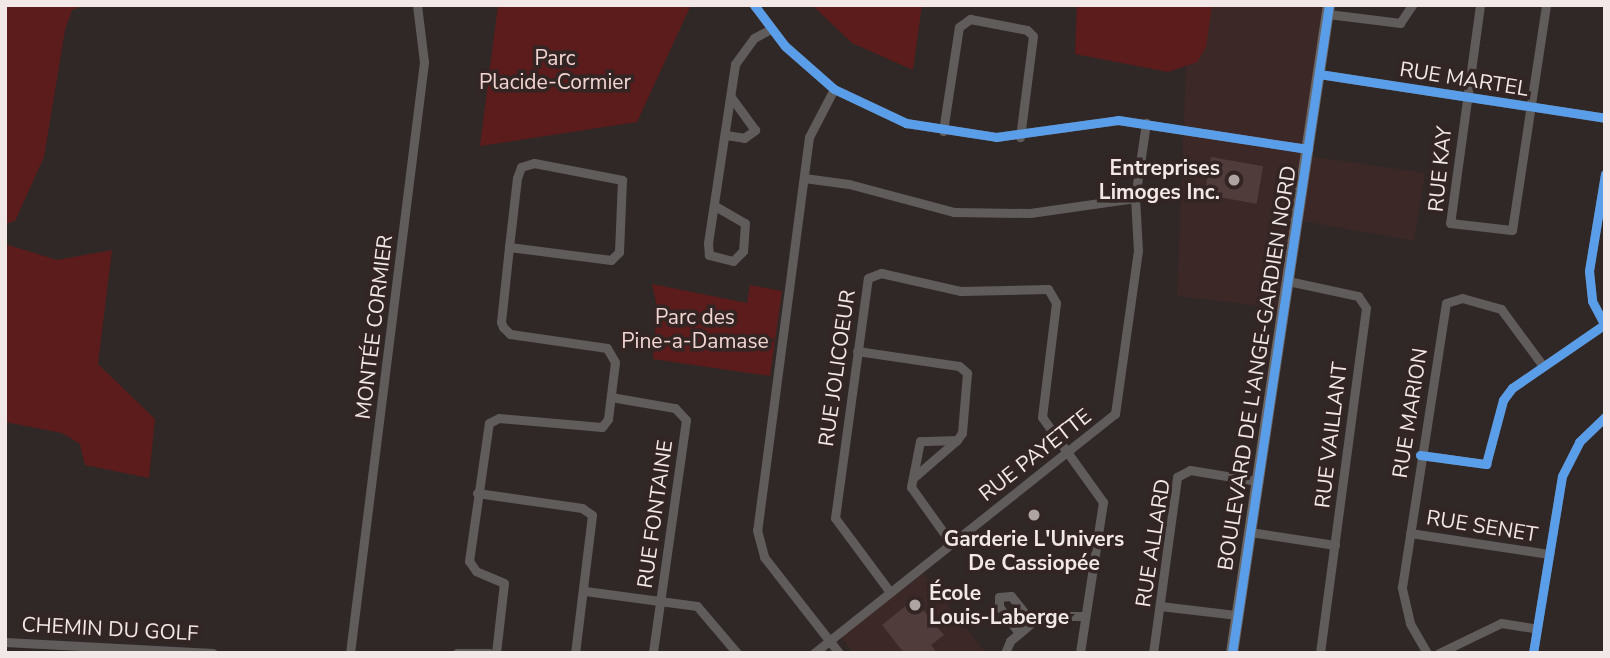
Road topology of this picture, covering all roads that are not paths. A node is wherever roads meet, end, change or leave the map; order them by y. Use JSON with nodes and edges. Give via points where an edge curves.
{"nodes":[{"id":1,"x":417,"y":5,"type":"edge"},
{"id":2,"x":754,"y":5,"type":"edge"},
{"id":3,"x":1412,"y":5,"type":"edge"},
{"id":4,"x":1480,"y":5,"type":"edge"},
{"id":5,"x":1546,"y":5,"type":"edge"},
{"id":6,"x":1328,"y":9,"type":"edge"},
{"id":7,"x":771,"y":29,"type":"junction"},
{"id":8,"x":1319,"y":74,"type":"junction"},
{"id":9,"x":834,"y":89,"type":"junction"},
{"id":10,"x":731,"y":97,"type":"junction"},
{"id":11,"x":1466,"y":98,"type":"junction"},
{"id":12,"x":1532,"y":107,"type":"junction"},
{"id":13,"x":1605,"y":118,"type":"edge"},
{"id":14,"x":1146,"y":123,"type":"junction"},
{"id":15,"x":943,"y":131,"type":"junction"},
{"id":16,"x":726,"y":135,"type":"junction"},
{"id":17,"x":1020,"y":137,"type":"junction"},
{"id":18,"x":1308,"y":149,"type":"junction"},
{"id":19,"x":1605,"y":174,"type":"edge"},
{"id":20,"x":804,"y":178,"type":"junction"},
{"id":21,"x":1135,"y":198,"type":"junction"},
{"id":22,"x":715,"y":206,"type":"junction"},
{"id":23,"x":509,"y":247,"type":"junction"},
{"id":24,"x":1288,"y":281,"type":"junction"},
{"id":25,"x":1605,"y":325,"type":"edge"},
{"id":26,"x":857,"y":351,"type":"junction"},
{"id":27,"x":1543,"y":366,"type":"junction"},
{"id":28,"x":611,"y":397,"type":"junction"},
{"id":29,"x":1605,"y":417,"type":"edge"},
{"id":30,"x":957,"y":440,"type":"junction"},
{"id":31,"x":1069,"y":451,"type":"junction"},
{"id":32,"x":1420,"y":455,"type":"junction"},
{"id":33,"x":913,"y":478,"type":"junction"},
{"id":34,"x":1257,"y":481,"type":"junction"},
{"id":35,"x":477,"y":493,"type":"junction"},
{"id":36,"x":1250,"y":533,"type":"junction"},
{"id":37,"x":1410,"y":533,"type":"junction"},
{"id":38,"x":951,"y":543,"type":"junction"},
{"id":39,"x":1335,"y":545,"type":"junction"},
{"id":40,"x":1549,"y":554,"type":"junction"},
{"id":41,"x":585,"y":591,"type":"junction"},
{"id":42,"x":890,"y":592,"type":"junction"},
{"id":43,"x":661,"y":600,"type":"junction"},
{"id":44,"x":1160,"y":606,"type":"junction"},
{"id":45,"x":1237,"y":615,"type":"junction"},
{"id":46,"x":1084,"y":616,"type":"junction"},
{"id":47,"x":1032,"y":622,"type":"junction"},
{"id":48,"x":1537,"y":629,"type":"junction"},
{"id":49,"x":1019,"y":633,"type":"junction"},
{"id":50,"x":830,"y":640,"type":"junction"},
{"id":51,"x":5,"y":642,"type":"edge"},
{"id":52,"x":213,"y":653,"type":"edge"},
{"id":53,"x":350,"y":653,"type":"edge"},
{"id":54,"x":457,"y":653,"type":"edge"},
{"id":55,"x":489,"y":653,"type":"edge"},
{"id":56,"x":496,"y":653,"type":"edge"},
{"id":57,"x":575,"y":653,"type":"edge"},
{"id":58,"x":653,"y":653,"type":"edge"},
{"id":59,"x":737,"y":653,"type":"edge"},
{"id":60,"x":814,"y":653,"type":"edge"},
{"id":61,"x":839,"y":653,"type":"edge"},
{"id":62,"x":1005,"y":653,"type":"edge"},
{"id":63,"x":1080,"y":653,"type":"edge"},
{"id":64,"x":1153,"y":653,"type":"edge"},
{"id":65,"x":1232,"y":653,"type":"edge"},
{"id":66,"x":1320,"y":653,"type":"edge"},
{"id":67,"x":1427,"y":653,"type":"edge"},
{"id":68,"x":1439,"y":653,"type":"edge"},
{"id":69,"x":1533,"y":653,"type":"edge"}],
"edges":[{"from":1,"to":53,"type":"street","name":"MONTÉE CORMIER","via":[[424,62]]},
{"from":2,"to":7,"type":"street"},
{"from":3,"to":6,"type":"street","via":[[1400,23]]},
{"from":4,"to":11,"type":"street","name":"RUE KAY"},
{"from":5,"to":12,"type":"street"},
{"from":6,"to":8,"type":"main road","name":"BOULEVARD DE L'ANGE-GARDIEN NORD"},
{"from":7,"to":9,"type":"street"},
{"from":7,"to":10,"type":"street","via":[[744,49],[735,64]]},
{"from":8,"to":11,"type":"street","name":"RUE MARTEL"},
{"from":8,"to":18,"type":"main road","name":"BOULEVARD DE L'ANGE-GARDIEN NORD"},
{"from":9,"to":15,"type":"street","via":[[880,115]]},
{"from":9,"to":20,"type":"street","via":[[809,137]]},
{"from":10,"to":16,"type":"street"},
{"from":10,"to":16,"type":"street","via":[[755,130],[744,138]]},
{"from":11,"to":12,"type":"street","name":"RUE MARTEL"},
{"from":11,"to":12,"type":"street","name":"RUE KAY","via":[[1450,223],[1512,230]]},
{"from":12,"to":13,"type":"street","name":"RUE MARTEL"},
{"from":14,"to":17,"type":"street","via":[[1104,119]]},
{"from":14,"to":18,"type":"street"},
{"from":14,"to":21,"type":"street","name":"RUE PAYETTE"},
{"from":15,"to":17,"type":"street"},
{"from":15,"to":17,"type":"street","via":[[959,27],[970,19],[1027,30],[1033,36]]},
{"from":16,"to":22,"type":"street"},
{"from":18,"to":24,"type":"main road","name":"BOULEVARD DE L'ANGE-GARDIEN NORD"},
{"from":19,"to":25,"type":"street","via":[[1589,271],[1592,301]]},
{"from":20,"to":21,"type":"street","via":[[849,184],[954,212],[1030,213]]},
{"from":20,"to":50,"type":"street","via":[[757,530],[764,557]]},
{"from":21,"to":31,"type":"street","name":"RUE PAYETTE","via":[[1138,251],[1115,414]]},
{"from":22,"to":22,"type":"street","via":[[742,218],[743,251],[725,262],[709,255]]},
{"from":23,"to":23,"type":"street","via":[[521,167],[534,163],[622,180],[620,252],[611,260]]},
{"from":23,"to":28,"type":"street","via":[[501,322],[506,331],[607,348],[615,362]]},
{"from":24,"to":34,"type":"main road","name":"BOULEVARD DE L'ANGE-GARDIEN NORD"},
{"from":24,"to":39,"type":"street","name":"RUE VAILLANT","via":[[1358,296],[1366,308]]},
{"from":25,"to":27,"type":"street"},
{"from":26,"to":30,"type":"street","via":[[964,369],[969,381]]},
{"from":26,"to":31,"type":"street","name":"RUE JOLICOEUR","via":[[865,285],[873,275],[961,291],[1048,289],[1056,303],[1041,412]]},
{"from":26,"to":42,"type":"street","name":"RUE JOLICOEUR","via":[[835,518]]},
{"from":27,"to":32,"type":"street","via":[[1503,400],[1486,464]]},
{"from":27,"to":32,"type":"street","name":"RUE MARION","via":[[1501,309],[1453,298],[1443,310]]},
{"from":28,"to":35,"type":"street","via":[[608,419],[597,430],[494,420]]},
{"from":28,"to":43,"type":"street","name":"RUE FONTAINE","via":[[675,408],[686,420]]},
{"from":29,"to":40,"type":"street","via":[[1568,460]]},
{"from":30,"to":33,"type":"street"},
{"from":30,"to":33,"type":"street","via":[[921,439]]},
{"from":31,"to":38,"type":"street","name":"RUE PAYETTE"},
{"from":31,"to":46,"type":"street","via":[[1103,502]]},
{"from":32,"to":37,"type":"street","name":"RUE MARION"},
{"from":33,"to":38,"type":"street","via":[[914,496]]},
{"from":34,"to":36,"type":"main road","name":"BOULEVARD DE L'ANGE-GARDIEN NORD"},
{"from":34,"to":44,"type":"street","name":"RUE ALLARD","via":[[1190,470],[1177,477]]},
{"from":35,"to":41,"type":"street","via":[[588,510],[593,520]]},
{"from":35,"to":56,"type":"street","via":[[469,561],[476,571],[502,579],[505,588]]},
{"from":36,"to":39,"type":"street"},
{"from":36,"to":45,"type":"main road","name":"BOULEVARD DE L'ANGE-GARDIEN NORD"},
{"from":37,"to":40,"type":"street","name":"RUE SENET"},
{"from":37,"to":67,"type":"street","name":"RUE MARION","via":[[1402,597]]},
{"from":38,"to":42,"type":"street","name":"RUE PAYETTE"},
{"from":39,"to":66,"type":"street","name":"RUE VAILLANT"},
{"from":40,"to":48,"type":"street"},
{"from":41,"to":43,"type":"street"},
{"from":41,"to":57,"type":"street"},
{"from":42,"to":50,"type":"street","name":"RUE PAYETTE"},
{"from":43,"to":58,"type":"street","name":"RUE FONTAINE"},
{"from":43,"to":59,"type":"street","via":[[702,609]]},
{"from":44,"to":45,"type":"street"},
{"from":44,"to":64,"type":"street","name":"RUE ALLARD"},
{"from":45,"to":65,"type":"main road","name":"BOULEVARD DE L'ANGE-GARDIEN NORD"},
{"from":46,"to":47,"type":"street","via":[[1048,612]]},
{"from":46,"to":63,"type":"street"},
{"from":47,"to":49,"type":"street"},
{"from":47,"to":49,"type":"street","via":[[1011,596],[999,597],[999,606]]},
{"from":48,"to":68,"type":"street","via":[[1501,623]]},
{"from":48,"to":69,"type":"street"},
{"from":49,"to":62,"type":"street"},
{"from":50,"to":60,"type":"street","name":"RUE PAYETTE"},
{"from":50,"to":61,"type":"street"},
{"from":51,"to":52,"type":"street","name":"CHEMIN DU GOLF"},
{"from":54,"to":55,"type":"street"}]}
